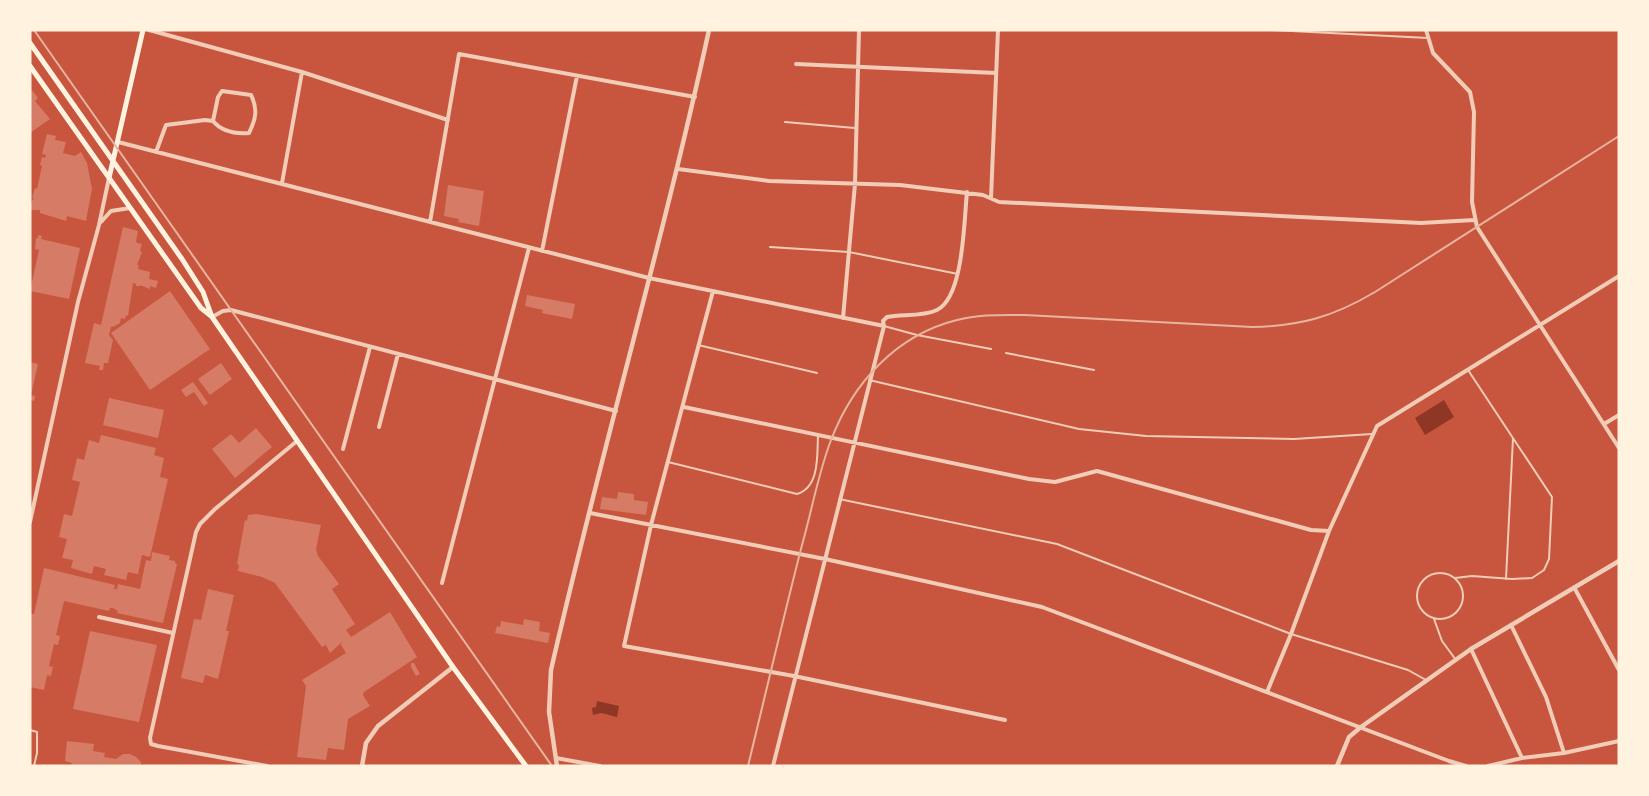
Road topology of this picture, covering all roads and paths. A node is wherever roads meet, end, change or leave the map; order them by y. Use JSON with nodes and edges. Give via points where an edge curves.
{"nodes":[{"id":1,"x":143,"y":30,"type":"edge"},
{"id":2,"x":149,"y":30,"type":"edge"},
{"id":3,"x":709,"y":30,"type":"edge"},
{"id":4,"x":859,"y":30,"type":"edge"},
{"id":5,"x":998,"y":30,"type":"edge"},
{"id":6,"x":1272,"y":30,"type":"edge"},
{"id":7,"x":1426,"y":30,"type":"edge"},
{"id":8,"x":1428,"y":38,"type":"junction"},
{"id":9,"x":31,"y":46,"type":"edge"},
{"id":10,"x":795,"y":64,"type":"dead end"},
{"id":11,"x":30,"y":66,"type":"edge"},
{"id":12,"x":857,"y":66,"type":"junction"},
{"id":13,"x":302,"y":72,"type":"junction"},
{"id":14,"x":996,"y":73,"type":"junction"},
{"id":15,"x":577,"y":76,"type":"junction"},
{"id":16,"x":694,"y":97,"type":"junction"},
{"id":17,"x":448,"y":120,"type":"junction"},
{"id":18,"x":213,"y":122,"type":"junction"},
{"id":19,"x":785,"y":122,"type":"dead end"},
{"id":20,"x":855,"y":128,"type":"junction"},
{"id":21,"x":117,"y":142,"type":"junction"},
{"id":22,"x":156,"y":152,"type":"junction"},
{"id":23,"x":113,"y":160,"type":"junction"},
{"id":24,"x":678,"y":169,"type":"junction"},
{"id":25,"x":109,"y":178,"type":"junction"},
{"id":26,"x":282,"y":183,"type":"junction"},
{"id":27,"x":855,"y":184,"type":"junction"},
{"id":28,"x":967,"y":192,"type":"junction"},
{"id":29,"x":991,"y":198,"type":"junction"},
{"id":30,"x":131,"y":208,"type":"junction"},
{"id":31,"x":1474,"y":220,"type":"junction"},
{"id":32,"x":430,"y":222,"type":"junction"},
{"id":33,"x":99,"y":225,"type":"junction"},
{"id":34,"x":771,"y":247,"type":"dead end"},
{"id":35,"x":529,"y":248,"type":"junction"},
{"id":36,"x":542,"y":251,"type":"junction"},
{"id":37,"x":849,"y":252,"type":"junction"},
{"id":38,"x":958,"y":274,"type":"junction"},
{"id":39,"x":1619,"y":276,"type":"edge"},
{"id":40,"x":649,"y":278,"type":"junction"},
{"id":41,"x":713,"y":291,"type":"junction"},
{"id":42,"x":212,"y":317,"type":"junction"},
{"id":43,"x":843,"y":318,"type":"junction"},
{"id":44,"x":1539,"y":325,"type":"junction"},
{"id":45,"x":884,"y":326,"type":"junction"},
{"id":46,"x":698,"y":345,"type":"junction"},
{"id":47,"x":370,"y":347,"type":"junction"},
{"id":48,"x":991,"y":349,"type":"dead end"},
{"id":49,"x":1006,"y":353,"type":"dead end"},
{"id":50,"x":398,"y":354,"type":"junction"},
{"id":51,"x":1094,"y":370,"type":"dead end"},
{"id":52,"x":1467,"y":370,"type":"junction"},
{"id":53,"x":817,"y":373,"type":"dead end"},
{"id":54,"x":495,"y":380,"type":"junction"},
{"id":55,"x":869,"y":380,"type":"junction"},
{"id":56,"x":684,"y":407,"type":"junction"},
{"id":57,"x":616,"y":411,"type":"junction"},
{"id":58,"x":1619,"y":415,"type":"edge"},
{"id":59,"x":1604,"y":424,"type":"junction"},
{"id":60,"x":380,"y":427,"type":"dead end"},
{"id":61,"x":1372,"y":434,"type":"junction"},
{"id":62,"x":818,"y":435,"type":"junction"},
{"id":63,"x":1514,"y":437,"type":"junction"},
{"id":64,"x":298,"y":440,"type":"junction"},
{"id":65,"x":854,"y":441,"type":"junction"},
{"id":66,"x":1619,"y":448,"type":"edge"},
{"id":67,"x":343,"y":449,"type":"dead end"},
{"id":68,"x":668,"y":462,"type":"junction"},
{"id":69,"x":839,"y":499,"type":"junction"},
{"id":70,"x":590,"y":513,"type":"junction"},
{"id":71,"x":31,"y":514,"type":"edge"},
{"id":72,"x":30,"y":522,"type":"edge"},
{"id":73,"x":651,"y":525,"type":"junction"},
{"id":74,"x":1329,"y":531,"type":"junction"},
{"id":75,"x":825,"y":559,"type":"junction"},
{"id":76,"x":1619,"y":561,"type":"edge"},
{"id":77,"x":1455,"y":578,"type":"junction"},
{"id":78,"x":1506,"y":579,"type":"junction"},
{"id":79,"x":442,"y":583,"type":"dead end"},
{"id":80,"x":1575,"y":589,"type":"junction"},
{"id":81,"x":99,"y":617,"type":"dead end"},
{"id":82,"x":1434,"y":619,"type":"junction"},
{"id":83,"x":1511,"y":625,"type":"junction"},
{"id":84,"x":172,"y":633,"type":"junction"},
{"id":85,"x":1291,"y":634,"type":"junction"},
{"id":86,"x":1471,"y":649,"type":"junction"},
{"id":87,"x":1456,"y":660,"type":"junction"},
{"id":88,"x":453,"y":667,"type":"junction"},
{"id":89,"x":1619,"y":670,"type":"edge"},
{"id":90,"x":794,"y":676,"type":"junction"},
{"id":91,"x":1427,"y":680,"type":"junction"},
{"id":92,"x":1267,"y":692,"type":"junction"},
{"id":93,"x":1005,"y":720,"type":"dead end"},
{"id":94,"x":1361,"y":727,"type":"junction"},
{"id":95,"x":30,"y":730,"type":"edge"},
{"id":96,"x":1619,"y":741,"type":"edge"},
{"id":97,"x":1564,"y":753,"type":"junction"},
{"id":98,"x":556,"y":758,"type":"junction"},
{"id":99,"x":1522,"y":758,"type":"junction"},
{"id":100,"x":34,"y":766,"type":"edge"},
{"id":101,"x":267,"y":766,"type":"edge"},
{"id":102,"x":362,"y":766,"type":"edge"},
{"id":103,"x":526,"y":766,"type":"edge"},
{"id":104,"x":557,"y":766,"type":"edge"},
{"id":105,"x":600,"y":766,"type":"edge"},
{"id":106,"x":773,"y":766,"type":"edge"},
{"id":107,"x":1337,"y":766,"type":"edge"},
{"id":108,"x":1466,"y":766,"type":"edge"},
{"id":109,"x":1488,"y":766,"type":"edge"}],
"edges":[{"from":1,"to":21,"type":"main road"},
{"from":2,"to":13,"type":"street"},
{"from":3,"to":16,"type":"street"},
{"from":4,"to":12,"type":"street"},
{"from":5,"to":14,"type":"street"},
{"from":6,"to":8,"type":"lane"},
{"from":7,"to":8,"type":"street"},
{"from":8,"to":31,"type":"street","via":[[1440,63],[1470,92],[1474,112]]},
{"from":9,"to":23,"type":"main road"},
{"from":10,"to":12,"type":"street"},
{"from":11,"to":25,"type":"main road"},
{"from":12,"to":14,"type":"street"},
{"from":12,"to":20,"type":"street"},
{"from":13,"to":17,"type":"street"},
{"from":13,"to":26,"type":"street"},
{"from":14,"to":29,"type":"street"},
{"from":15,"to":16,"type":"street"},
{"from":15,"to":17,"type":"street","via":[[459,54]]},
{"from":15,"to":36,"type":"street"},
{"from":16,"to":24,"type":"street"},
{"from":17,"to":32,"type":"street"},
{"from":18,"to":18,"type":"street","via":[[220,129],[249,133],[256,105],[251,95],[222,91]]},
{"from":18,"to":22,"type":"street","via":[[166,125]]},
{"from":19,"to":20,"type":"lane"},
{"from":20,"to":27,"type":"street"},
{"from":21,"to":22,"type":"street"},
{"from":21,"to":23,"type":"main road"},
{"from":22,"to":26,"type":"street"},
{"from":23,"to":25,"type":"main road"},
{"from":23,"to":42,"type":"main road","via":[[198,284]]},
{"from":24,"to":27,"type":"street","via":[[769,181]]},
{"from":24,"to":40,"type":"street"},
{"from":25,"to":30,"type":"main road"},
{"from":25,"to":33,"type":"street"},
{"from":26,"to":32,"type":"street"},
{"from":27,"to":28,"type":"street"},
{"from":27,"to":37,"type":"street"},
{"from":28,"to":29,"type":"street"},
{"from":28,"to":38,"type":"street"},
{"from":29,"to":31,"type":"street","via":[[999,202],[1387,222]]},
{"from":30,"to":33,"type":"street","via":[[111,211]]},
{"from":30,"to":42,"type":"main road","via":[[201,308]]},
{"from":31,"to":44,"type":"street"},
{"from":32,"to":35,"type":"street"},
{"from":33,"to":71,"type":"street"},
{"from":34,"to":37,"type":"lane"},
{"from":35,"to":36,"type":"street"},
{"from":35,"to":54,"type":"street"},
{"from":36,"to":40,"type":"street"},
{"from":37,"to":38,"type":"lane"},
{"from":37,"to":43,"type":"street"},
{"from":38,"to":45,"type":"street","via":[[952,291],[938,309],[886,317]]},
{"from":39,"to":44,"type":"street"},
{"from":40,"to":41,"type":"street"},
{"from":40,"to":57,"type":"street"},
{"from":41,"to":43,"type":"street"},
{"from":41,"to":46,"type":"street"},
{"from":42,"to":47,"type":"street","via":[[231,310]]},
{"from":42,"to":64,"type":"main road"},
{"from":43,"to":45,"type":"street"},
{"from":44,"to":52,"type":"street"},
{"from":44,"to":59,"type":"street"},
{"from":45,"to":48,"type":"lane"},
{"from":45,"to":55,"type":"street"},
{"from":46,"to":53,"type":"lane"},
{"from":46,"to":56,"type":"street"},
{"from":47,"to":50,"type":"street"},
{"from":47,"to":67,"type":"street"},
{"from":49,"to":51,"type":"lane"},
{"from":50,"to":54,"type":"street"},
{"from":50,"to":60,"type":"street"},
{"from":52,"to":61,"type":"street","via":[[1377,426]]},
{"from":52,"to":63,"type":"lane"},
{"from":54,"to":57,"type":"street"},
{"from":54,"to":79,"type":"street"},
{"from":55,"to":61,"type":"lane","via":[[1079,429],[1146,436],[1294,439]]},
{"from":55,"to":65,"type":"street"},
{"from":56,"to":62,"type":"street"},
{"from":56,"to":68,"type":"street"},
{"from":57,"to":70,"type":"street"},
{"from":58,"to":59,"type":"street"},
{"from":59,"to":66,"type":"street"},
{"from":61,"to":74,"type":"street"},
{"from":62,"to":65,"type":"street"},
{"from":62,"to":68,"type":"lane","via":[[814,476],[810,486],[797,494]]},
{"from":63,"to":78,"type":"lane"},
{"from":63,"to":78,"type":"lane","via":[[1552,497],[1549,559],[1544,570],[1532,578]]},
{"from":64,"to":84,"type":"street","via":[[200,524]]},
{"from":64,"to":88,"type":"main road"},
{"from":65,"to":69,"type":"street"},
{"from":65,"to":74,"type":"street","via":[[1029,479],[1054,482],[1097,471],[1311,530]]},
{"from":68,"to":73,"type":"street"},
{"from":69,"to":75,"type":"street"},
{"from":69,"to":85,"type":"lane","via":[[1057,544]]},
{"from":70,"to":73,"type":"street"},
{"from":70,"to":98,"type":"street","via":[[552,670],[549,712]]},
{"from":71,"to":72,"type":"street"},
{"from":73,"to":75,"type":"street"},
{"from":73,"to":90,"type":"street","via":[[624,646]]},
{"from":74,"to":85,"type":"street"},
{"from":75,"to":90,"type":"street"},
{"from":75,"to":92,"type":"street","via":[[1042,607]]},
{"from":76,"to":80,"type":"street"},
{"from":77,"to":78,"type":"lane"},
{"from":77,"to":82,"type":"lane","via":[[1462,589],[1462,602],[1445,619]]},
{"from":77,"to":82,"type":"lane","via":[[1437,572],[1420,583],[1417,602]]},
{"from":80,"to":83,"type":"street"},
{"from":80,"to":89,"type":"street"},
{"from":81,"to":84,"type":"street"},
{"from":82,"to":87,"type":"lane","via":[[1442,641]]},
{"from":83,"to":86,"type":"street"},
{"from":83,"to":97,"type":"street","via":[[1546,697]]},
{"from":84,"to":101,"type":"street","via":[[151,744]]},
{"from":85,"to":91,"type":"lane","via":[[1408,670]]},
{"from":85,"to":92,"type":"street"},
{"from":86,"to":87,"type":"street"},
{"from":86,"to":99,"type":"street"},
{"from":87,"to":91,"type":"street"},
{"from":88,"to":102,"type":"street","via":[[378,726],[366,743]]},
{"from":88,"to":103,"type":"main road"},
{"from":90,"to":93,"type":"street"},
{"from":90,"to":106,"type":"street"},
{"from":91,"to":94,"type":"street"},
{"from":92,"to":94,"type":"street"},
{"from":94,"to":107,"type":"street","via":[[1349,737]]},
{"from":94,"to":108,"type":"street"},
{"from":95,"to":100,"type":"lane","via":[[37,732]]},
{"from":96,"to":97,"type":"street"},
{"from":97,"to":99,"type":"street"},
{"from":98,"to":104,"type":"street"},
{"from":98,"to":105,"type":"street"},
{"from":99,"to":109,"type":"street"}]}
